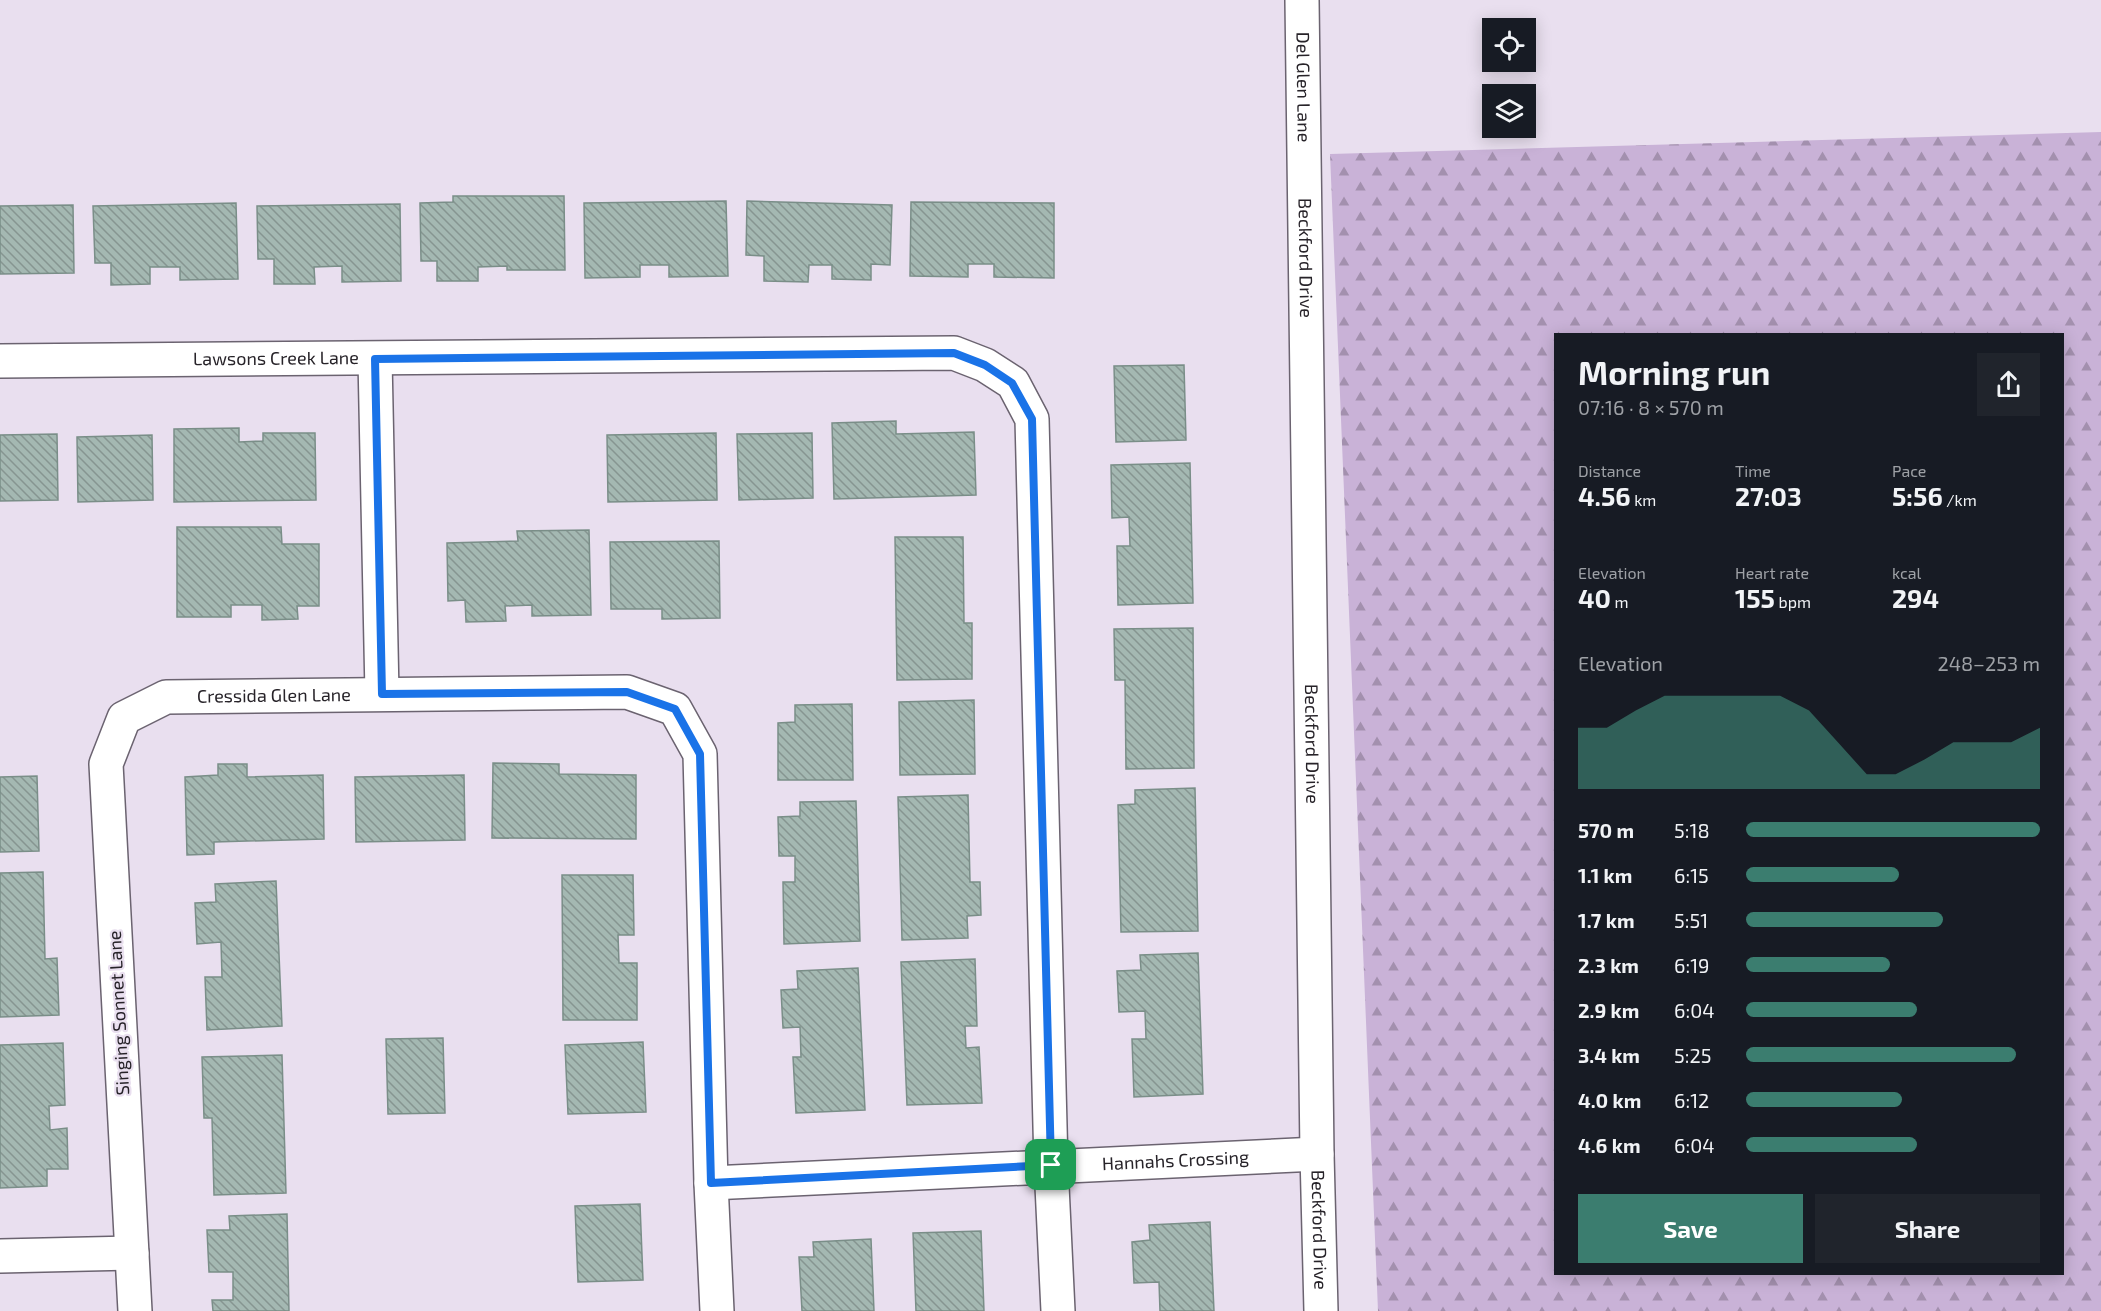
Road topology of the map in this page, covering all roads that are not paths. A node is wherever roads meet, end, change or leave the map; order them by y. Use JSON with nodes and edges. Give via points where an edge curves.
{"nodes":[{"id":1,"x":1302,"y":0,"type":"edge"},
{"id":2,"x":1303,"y":176,"type":"joint"},
{"id":3,"x":375,"y":359,"type":"junction"},
{"id":4,"x":0,"y":361,"type":"edge"},
{"id":5,"x":382,"y":694,"type":"junction"},
{"id":6,"x":124,"y":718,"type":"joint"},
{"id":7,"x":1317,"y":1154,"type":"junction"},
{"id":8,"x":1051,"y":1165,"type":"junction"},
{"id":9,"x":711,"y":1183,"type":"junction"},
{"id":10,"x":132,"y":1253,"type":"junction"},
{"id":11,"x":0,"y":1256,"type":"edge"},
{"id":12,"x":135,"y":1311,"type":"edge"},
{"id":13,"x":717,"y":1311,"type":"edge"},
{"id":14,"x":1058,"y":1311,"type":"edge"},
{"id":15,"x":1321,"y":1311,"type":"edge"}],
"edges":[{"from":1,"to":2,"type":"street","name":"Del Glen Lane"},
{"from":2,"to":7,"type":"street","name":"Beckford Drive"},
{"from":3,"to":4,"type":"street","name":"Lawsons Creek Lane"},
{"from":3,"to":5,"type":"street"},
{"from":3,"to":8,"type":"street","name":"Lawsons Creek Lane","via":[[954,353],[985,365],[1012,383],[1032,419]]},
{"from":5,"to":6,"type":"street","name":"Cressida Glen Lane","via":[[166,697]]},
{"from":5,"to":9,"type":"street","name":"Cressida Glen Lane","via":[[627,692],[675,709],[700,754]]},
{"from":6,"to":10,"type":"street","name":"Singing Sonnet Lane","via":[[106,764]]},
{"from":7,"to":8,"type":"street","name":"Hannahs Crossing"},
{"from":7,"to":15,"type":"street","name":"Beckford Drive"},
{"from":8,"to":9,"type":"street","name":"Hannahs Crossing"},
{"from":8,"to":14,"type":"street"},
{"from":9,"to":13,"type":"street"},
{"from":10,"to":11,"type":"street"},
{"from":10,"to":12,"type":"street","name":"Singing Sonnet Lane"}]}
